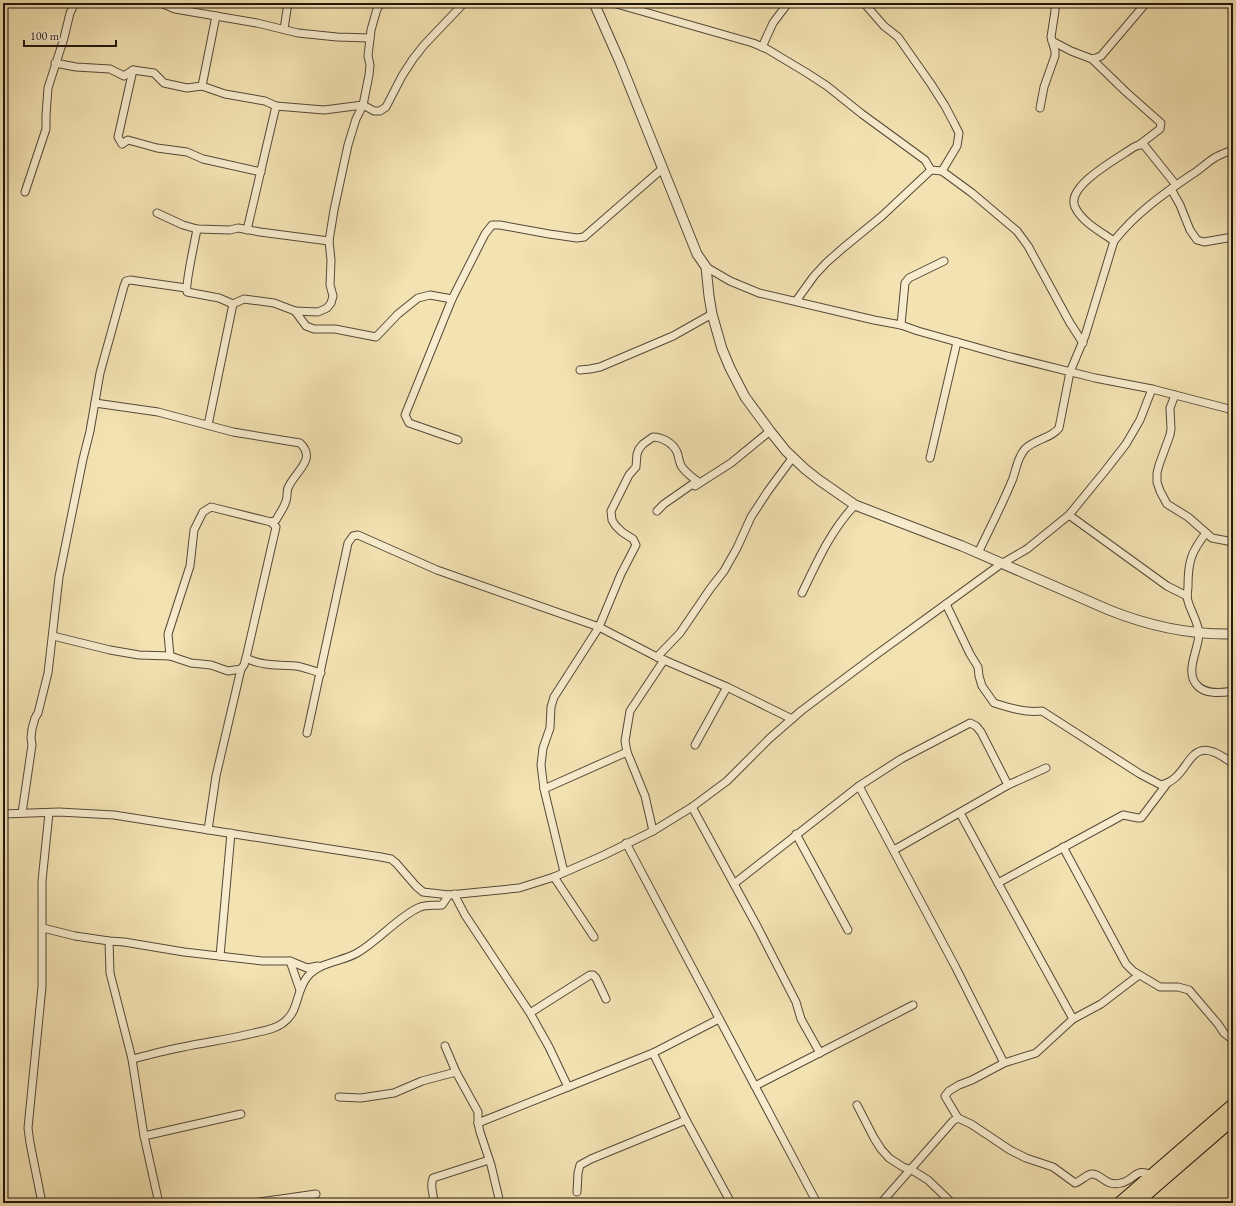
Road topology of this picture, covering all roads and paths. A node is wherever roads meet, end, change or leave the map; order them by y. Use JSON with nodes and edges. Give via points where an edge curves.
{"nodes":[{"id":1,"x":75,"y":3,"type":"edge"},
{"id":2,"x":141,"y":3,"type":"edge"},
{"id":3,"x":157,"y":3,"type":"edge"},
{"id":4,"x":161,"y":3,"type":"edge"},
{"id":5,"x":288,"y":3,"type":"edge"},
{"id":6,"x":381,"y":3,"type":"edge"},
{"id":7,"x":464,"y":3,"type":"edge"},
{"id":8,"x":594,"y":3,"type":"edge"},
{"id":9,"x":613,"y":3,"type":"edge"},
{"id":10,"x":788,"y":3,"type":"edge"},
{"id":11,"x":864,"y":3,"type":"edge"},
{"id":12,"x":1051,"y":3,"type":"edge"},
{"id":13,"x":1146,"y":3,"type":"edge"},
{"id":14,"x":216,"y":16,"type":"junction"},
{"id":15,"x":284,"y":30,"type":"junction"},
{"id":16,"x":370,"y":38,"type":"junction"},
{"id":17,"x":1052,"y":41,"type":"junction"},
{"id":18,"x":762,"y":47,"type":"junction"},
{"id":19,"x":1092,"y":59,"type":"junction"},
{"id":20,"x":55,"y":63,"type":"junction"},
{"id":21,"x":133,"y":70,"type":"junction"},
{"id":22,"x":202,"y":86,"type":"junction"},
{"id":23,"x":363,"y":105,"type":"junction"},
{"id":24,"x":276,"y":106,"type":"junction"},
{"id":25,"x":1040,"y":108,"type":"dead end"},
{"id":26,"x":1139,"y":145,"type":"junction"},
{"id":27,"x":1233,"y":150,"type":"edge"},
{"id":28,"x":662,"y":168,"type":"junction"},
{"id":29,"x":931,"y":170,"type":"junction"},
{"id":30,"x":942,"y":171,"type":"junction"},
{"id":31,"x":261,"y":172,"type":"junction"},
{"id":32,"x":1174,"y":187,"type":"junction"},
{"id":33,"x":25,"y":192,"type":"dead end"},
{"id":34,"x":157,"y":213,"type":"dead end"},
{"id":35,"x":197,"y":229,"type":"junction"},
{"id":36,"x":247,"y":230,"type":"junction"},
{"id":37,"x":1233,"y":237,"type":"edge"},
{"id":38,"x":329,"y":241,"type":"junction"},
{"id":39,"x":1114,"y":241,"type":"junction"},
{"id":40,"x":944,"y":261,"type":"dead end"},
{"id":41,"x":706,"y":267,"type":"junction"},
{"id":42,"x":186,"y":288,"type":"junction"},
{"id":43,"x":452,"y":299,"type":"junction"},
{"id":44,"x":796,"y":301,"type":"junction"},
{"id":45,"x":233,"y":304,"type":"junction"},
{"id":46,"x":295,"y":311,"type":"junction"},
{"id":47,"x":712,"y":314,"type":"junction"},
{"id":48,"x":901,"y":325,"type":"junction"},
{"id":49,"x":957,"y":342,"type":"junction"},
{"id":50,"x":1083,"y":343,"type":"junction"},
{"id":51,"x":580,"y":370,"type":"dead end"},
{"id":52,"x":1070,"y":372,"type":"junction"},
{"id":53,"x":1152,"y":389,"type":"junction"},
{"id":54,"x":1175,"y":395,"type":"junction"},
{"id":55,"x":94,"y":403,"type":"junction"},
{"id":56,"x":1233,"y":410,"type":"edge"},
{"id":57,"x":208,"y":425,"type":"junction"},
{"id":58,"x":770,"y":431,"type":"junction"},
{"id":59,"x":458,"y":440,"type":"dead end"},
{"id":60,"x":793,"y":457,"type":"junction"},
{"id":61,"x":930,"y":458,"type":"dead end"},
{"id":62,"x":697,"y":481,"type":"junction"},
{"id":63,"x":855,"y":505,"type":"junction"},
{"id":64,"x":657,"y":511,"type":"dead end"},
{"id":65,"x":1069,"y":515,"type":"junction"},
{"id":66,"x":271,"y":522,"type":"junction"},
{"id":67,"x":1206,"y":533,"type":"junction"},
{"id":68,"x":1233,"y":542,"type":"edge"},
{"id":69,"x":978,"y":553,"type":"junction"},
{"id":70,"x":1001,"y":564,"type":"junction"},
{"id":71,"x":802,"y":593,"type":"dead end"},
{"id":72,"x":1187,"y":596,"type":"junction"},
{"id":73,"x":946,"y":604,"type":"junction"},
{"id":74,"x":599,"y":627,"type":"junction"},
{"id":75,"x":1199,"y":633,"type":"junction"},
{"id":76,"x":1233,"y":634,"type":"edge"},
{"id":77,"x":53,"y":636,"type":"junction"},
{"id":78,"x":170,"y":656,"type":"junction"},
{"id":79,"x":246,"y":658,"type":"junction"},
{"id":80,"x":661,"y":659,"type":"junction"},
{"id":81,"x":241,"y":670,"type":"junction"},
{"id":82,"x":321,"y":673,"type":"junction"},
{"id":83,"x":727,"y":687,"type":"junction"},
{"id":84,"x":1233,"y":691,"type":"edge"},
{"id":85,"x":792,"y":719,"type":"junction"},
{"id":86,"x":307,"y":733,"type":"dead end"},
{"id":87,"x":695,"y":745,"type":"dead end"},
{"id":88,"x":627,"y":752,"type":"junction"},
{"id":89,"x":1233,"y":764,"type":"edge"},
{"id":90,"x":1046,"y":768,"type":"dead end"},
{"id":91,"x":1166,"y":784,"type":"junction"},
{"id":92,"x":1008,"y":785,"type":"junction"},
{"id":93,"x":858,"y":786,"type":"junction"},
{"id":94,"x":544,"y":789,"type":"junction"},
{"id":95,"x":692,"y":807,"type":"junction"},
{"id":96,"x":22,"y":813,"type":"junction"},
{"id":97,"x":49,"y":813,"type":"junction"},
{"id":98,"x":960,"y":813,"type":"junction"},
{"id":99,"x":3,"y":814,"type":"edge"},
{"id":100,"x":208,"y":830,"type":"junction"},
{"id":101,"x":653,"y":831,"type":"junction"},
{"id":102,"x":231,"y":833,"type":"junction"},
{"id":103,"x":796,"y":834,"type":"junction"},
{"id":104,"x":626,"y":843,"type":"junction"},
{"id":105,"x":1063,"y":847,"type":"junction"},
{"id":106,"x":894,"y":850,"type":"junction"},
{"id":107,"x":564,"y":872,"type":"junction"},
{"id":108,"x":554,"y":877,"type":"junction"},
{"id":109,"x":998,"y":883,"type":"junction"},
{"id":110,"x":735,"y":884,"type":"junction"},
{"id":111,"x":452,"y":895,"type":"junction"},
{"id":112,"x":43,"y":928,"type":"junction"},
{"id":113,"x":848,"y":930,"type":"dead end"},
{"id":114,"x":594,"y":937,"type":"dead end"},
{"id":115,"x":109,"y":941,"type":"junction"},
{"id":116,"x":220,"y":956,"type":"junction"},
{"id":117,"x":290,"y":961,"type":"junction"},
{"id":118,"x":320,"y":966,"type":"junction"},
{"id":119,"x":1139,"y":975,"type":"junction"},
{"id":120,"x":300,"y":990,"type":"junction"},
{"id":121,"x":606,"y":999,"type":"dead end"},
{"id":122,"x":913,"y":1005,"type":"dead end"},
{"id":123,"x":530,"y":1013,"type":"junction"},
{"id":124,"x":719,"y":1019,"type":"junction"},
{"id":125,"x":1073,"y":1019,"type":"junction"},
{"id":126,"x":1233,"y":1040,"type":"edge"},
{"id":127,"x":445,"y":1046,"type":"dead end"},
{"id":128,"x":653,"y":1053,"type":"junction"},
{"id":129,"x":820,"y":1053,"type":"junction"},
{"id":130,"x":132,"y":1059,"type":"junction"},
{"id":131,"x":1004,"y":1063,"type":"junction"},
{"id":132,"x":456,"y":1072,"type":"junction"},
{"id":133,"x":755,"y":1086,"type":"junction"},
{"id":134,"x":568,"y":1087,"type":"junction"},
{"id":135,"x":339,"y":1097,"type":"dead end"},
{"id":136,"x":1233,"y":1105,"type":"edge"},
{"id":137,"x":857,"y":1106,"type":"dead end"},
{"id":138,"x":241,"y":1114,"type":"dead end"},
{"id":139,"x":958,"y":1118,"type":"junction"},
{"id":140,"x":686,"y":1120,"type":"junction"},
{"id":141,"x":1233,"y":1120,"type":"edge"},
{"id":142,"x":478,"y":1123,"type":"junction"},
{"id":143,"x":144,"y":1136,"type":"junction"},
{"id":144,"x":489,"y":1160,"type":"junction"},
{"id":145,"x":912,"y":1170,"type":"junction"},
{"id":146,"x":1152,"y":1175,"type":"junction"},
{"id":147,"x":577,"y":1192,"type":"dead end"},
{"id":148,"x":316,"y":1194,"type":"dead end"},
{"id":149,"x":42,"y":1203,"type":"edge"},
{"id":150,"x":157,"y":1203,"type":"edge"},
{"id":151,"x":253,"y":1203,"type":"edge"},
{"id":152,"x":433,"y":1203,"type":"edge"},
{"id":153,"x":500,"y":1203,"type":"edge"},
{"id":154,"x":731,"y":1203,"type":"edge"},
{"id":155,"x":817,"y":1203,"type":"edge"},
{"id":156,"x":881,"y":1203,"type":"edge"},
{"id":157,"x":952,"y":1203,"type":"edge"},
{"id":158,"x":1120,"y":1203,"type":"edge"},
{"id":159,"x":1136,"y":1203,"type":"edge"}],
"edges":[{"from":1,"to":20,"type":"street"},
{"from":2,"to":3,"type":"street"},
{"from":4,"to":14,"type":"street","via":[[175,9]]},
{"from":5,"to":15,"type":"street"},
{"from":6,"to":16,"type":"street"},
{"from":7,"to":23,"type":"street","via":[[413,59],[386,107],[374,111]]},
{"from":8,"to":28,"type":"street"},
{"from":9,"to":18,"type":"street"},
{"from":10,"to":18,"type":"street","via":[[773,23]]},
{"from":11,"to":30,"type":"street","via":[[898,38],[931,84],[959,133],[957,146]]},
{"from":12,"to":17,"type":"street","via":[[1055,7]]},
{"from":13,"to":19,"type":"street","via":[[1101,56]]},
{"from":14,"to":15,"type":"street"},
{"from":14,"to":22,"type":"street"},
{"from":15,"to":16,"type":"street","via":[[313,35]]},
{"from":16,"to":23,"type":"street","via":[[369,75]]},
{"from":17,"to":19,"type":"street"},
{"from":17,"to":25,"type":"street","via":[[1055,56]]},
{"from":18,"to":29,"type":"street","via":[[827,86],[925,160]]},
{"from":19,"to":26,"type":"street","via":[[1161,124],[1160,129]]},
{"from":20,"to":21,"type":"street","via":[[110,69],[124,76]]},
{"from":20,"to":33,"type":"street","via":[[48,88],[46,129]]},
{"from":21,"to":22,"type":"street","via":[[154,73],[164,83],[186,88]]},
{"from":21,"to":31,"type":"street","via":[[118,137],[122,144],[128,140],[157,148],[187,152],[203,159]]},
{"from":22,"to":24,"type":"street","via":[[225,94],[266,101]]},
{"from":23,"to":24,"type":"street","via":[[324,110]]},
{"from":23,"to":38,"type":"street","via":[[348,145]]},
{"from":24,"to":31,"type":"street"},
{"from":26,"to":32,"type":"street","via":[[1147,148]]},
{"from":26,"to":39,"type":"street","via":[[1090,176],[1075,194],[1073,202],[1079,214]]},
{"from":27,"to":32,"type":"street","via":[[1217,156]]},
{"from":28,"to":41,"type":"street","via":[[697,254]]},
{"from":28,"to":43,"type":"street","via":[[584,237],[492,225]]},
{"from":29,"to":30,"type":"street"},
{"from":29,"to":44,"type":"street","via":[[826,263]]},
{"from":30,"to":50,"type":"street","via":[[1016,231],[1028,246]]},
{"from":31,"to":36,"type":"street"},
{"from":32,"to":37,"type":"street","via":[[1190,230],[1197,240],[1204,242]]},
{"from":32,"to":39,"type":"street","via":[[1123,229]]},
{"from":34,"to":35,"type":"street"},
{"from":35,"to":36,"type":"street"},
{"from":35,"to":42,"type":"street"},
{"from":36,"to":38,"type":"street"},
{"from":38,"to":46,"type":"street","via":[[330,285],[333,296],[331,304],[318,312]]},
{"from":39,"to":50,"type":"street"},
{"from":40,"to":48,"type":"street","via":[[909,278],[905,283]]},
{"from":41,"to":44,"type":"street","via":[[759,293]]},
{"from":41,"to":47,"type":"street"},
{"from":42,"to":45,"type":"street","via":[[187,292],[219,298]]},
{"from":42,"to":55,"type":"street","via":[[130,280],[126,282]]},
{"from":43,"to":46,"type":"street","via":[[424,295],[398,314],[376,337],[335,329],[314,329],[306,326]]},
{"from":43,"to":59,"type":"street","via":[[405,415],[409,423]]},
{"from":44,"to":48,"type":"street"},
{"from":45,"to":46,"type":"street","via":[[244,299],[258,300]]},
{"from":45,"to":57,"type":"street"},
{"from":47,"to":51,"type":"street","via":[[667,339],[600,367]]},
{"from":47,"to":58,"type":"street","via":[[730,368],[745,397]]},
{"from":48,"to":49,"type":"street"},
{"from":49,"to":52,"type":"street"},
{"from":49,"to":61,"type":"street"},
{"from":50,"to":52,"type":"street"},
{"from":52,"to":53,"type":"street"},
{"from":52,"to":69,"type":"street","via":[[1059,428],[1034,442],[1022,454]]},
{"from":53,"to":54,"type":"street"},
{"from":53,"to":65,"type":"street","via":[[1140,420],[1126,444]]},
{"from":54,"to":56,"type":"street"},
{"from":54,"to":67,"type":"street","via":[[1170,408],[1171,429],[1159,465],[1157,482],[1167,504],[1188,517]]},
{"from":55,"to":57,"type":"street","via":[[158,412]]},
{"from":55,"to":77,"type":"street","via":[[59,577]]},
{"from":57,"to":66,"type":"street","via":[[232,432],[300,443],[305,447],[307,455],[304,463],[289,484],[286,502],[276,520]]},
{"from":58,"to":60,"type":"street"},
{"from":58,"to":62,"type":"street","via":[[731,463],[695,486]]},
{"from":60,"to":63,"type":"street","via":[[819,480]]},
{"from":60,"to":80,"type":"street","via":[[752,517],[724,571]]},
{"from":62,"to":64,"type":"street"},
{"from":62,"to":74,"type":"street","via":[[683,468],[677,451],[663,439],[653,437],[639,449],[636,467],[611,514],[618,528],[633,539],[636,545]]},
{"from":63,"to":69,"type":"street"},
{"from":63,"to":71,"type":"street","via":[[845,515],[821,553]]},
{"from":65,"to":70,"type":"street","via":[[1027,549]]},
{"from":65,"to":72,"type":"street","via":[[1167,586]]},
{"from":66,"to":78,"type":"street","via":[[211,507],[203,512],[194,530],[190,566],[168,634]]},
{"from":66,"to":79,"type":"street","via":[[276,527],[275,536]]},
{"from":67,"to":68,"type":"street","via":[[1212,538]]},
{"from":67,"to":72,"type":"street","via":[[1191,558]]},
{"from":69,"to":70,"type":"street"},
{"from":70,"to":73,"type":"street"},
{"from":70,"to":75,"type":"street","via":[[1132,619],[1164,628]]},
{"from":72,"to":75,"type":"street"},
{"from":73,"to":85,"type":"street"},
{"from":73,"to":91,"type":"street","via":[[978,667],[982,686],[994,703],[1017,710],[1042,711],[1161,786]]},
{"from":74,"to":80,"type":"street"},
{"from":74,"to":82,"type":"street","via":[[437,570],[358,535],[353,536],[348,543]]},
{"from":74,"to":94,"type":"street","via":[[554,697],[550,728],[541,756]]},
{"from":75,"to":76,"type":"street"},
{"from":75,"to":84,"type":"street","via":[[1192,672],[1194,682],[1200,689],[1217,693]]},
{"from":77,"to":78,"type":"street","via":[[139,655]]},
{"from":77,"to":96,"type":"street","via":[[44,691],[31,738]]},
{"from":78,"to":81,"type":"street","via":[[228,671]]},
{"from":79,"to":81,"type":"street"},
{"from":79,"to":82,"type":"street","via":[[266,664],[298,666]]},
{"from":80,"to":83,"type":"street"},
{"from":80,"to":88,"type":"street","via":[[630,711]]},
{"from":81,"to":100,"type":"street","via":[[216,776]]},
{"from":82,"to":86,"type":"street"},
{"from":83,"to":85,"type":"street"},
{"from":83,"to":87,"type":"street"},
{"from":85,"to":95,"type":"street","via":[[727,781]]},
{"from":88,"to":94,"type":"street"},
{"from":88,"to":101,"type":"street","via":[[645,796]]},
{"from":89,"to":91,"type":"street","via":[[1226,758],[1202,750],[1189,759],[1177,778]]},
{"from":90,"to":92,"type":"street"},
{"from":91,"to":105,"type":"street","via":[[1141,818],[1123,815]]},
{"from":92,"to":93,"type":"street","via":[[981,732],[970,723],[901,759]]},
{"from":92,"to":98,"type":"street"},
{"from":93,"to":103,"type":"street"},
{"from":93,"to":106,"type":"street"},
{"from":94,"to":107,"type":"street"},
{"from":95,"to":101,"type":"street"},
{"from":95,"to":110,"type":"street"},
{"from":96,"to":97,"type":"street"},
{"from":96,"to":99,"type":"street"},
{"from":97,"to":100,"type":"street","via":[[114,815]]},
{"from":97,"to":112,"type":"street","via":[[42,880]]},
{"from":98,"to":106,"type":"street"},
{"from":98,"to":109,"type":"street"},
{"from":100,"to":102,"type":"street"},
{"from":101,"to":104,"type":"street"},
{"from":102,"to":111,"type":"street","via":[[391,859],[423,892]]},
{"from":102,"to":116,"type":"street"},
{"from":103,"to":110,"type":"street"},
{"from":103,"to":113,"type":"street"},
{"from":104,"to":107,"type":"street"},
{"from":104,"to":124,"type":"street"},
{"from":105,"to":109,"type":"street"},
{"from":105,"to":119,"type":"street","via":[[1126,964]]},
{"from":106,"to":131,"type":"street"},
{"from":107,"to":108,"type":"street"},
{"from":108,"to":111,"type":"street","via":[[519,888]]},
{"from":108,"to":114,"type":"street"},
{"from":109,"to":125,"type":"street"},
{"from":110,"to":129,"type":"street"},
{"from":111,"to":118,"type":"street","via":[[442,905],[422,906],[412,911],[356,954]]},
{"from":111,"to":123,"type":"street"},
{"from":112,"to":115,"type":"street"},
{"from":112,"to":149,"type":"street","via":[[42,987],[28,1128]]},
{"from":115,"to":116,"type":"street"},
{"from":115,"to":130,"type":"street","via":[[110,973]]},
{"from":116,"to":117,"type":"street"},
{"from":117,"to":118,"type":"street","via":[[307,968]]},
{"from":117,"to":120,"type":"street"},
{"from":118,"to":120,"type":"street","via":[[307,977]]},
{"from":119,"to":125,"type":"street","via":[[1101,1004]]},
{"from":119,"to":126,"type":"street","via":[[1160,987],[1178,986],[1189,990],[1224,1033]]},
{"from":120,"to":130,"type":"street","via":[[294,1012],[283,1023],[271,1029]]},
{"from":121,"to":123,"type":"street","via":[[596,978],[590,974]]},
{"from":122,"to":129,"type":"street"},
{"from":123,"to":134,"type":"street"},
{"from":124,"to":128,"type":"street"},
{"from":124,"to":133,"type":"street"},
{"from":125,"to":131,"type":"street","via":[[1036,1053]]},
{"from":127,"to":132,"type":"street"},
{"from":128,"to":134,"type":"street"},
{"from":128,"to":140,"type":"street"},
{"from":129,"to":133,"type":"street"},
{"from":130,"to":143,"type":"street"},
{"from":131,"to":139,"type":"street","via":[[947,1093],[946,1098]]},
{"from":132,"to":135,"type":"street","via":[[422,1080],[394,1093],[361,1098]]},
{"from":132,"to":142,"type":"street","via":[[478,1112]]},
{"from":133,"to":155,"type":"street"},
{"from":134,"to":142,"type":"street"},
{"from":136,"to":146,"type":"highway"},
{"from":137,"to":145,"type":"street","via":[[881,1150],[895,1163]]},
{"from":138,"to":143,"type":"street"},
{"from":139,"to":145,"type":"street"},
{"from":139,"to":146,"type":"street","via":[[1010,1150],[1053,1167],[1076,1183],[1090,1174],[1115,1184],[1123,1183],[1140,1172],[1145,1171]]},
{"from":140,"to":147,"type":"street","via":[[580,1165]]},
{"from":140,"to":154,"type":"street"},
{"from":141,"to":159,"type":"highway"},
{"from":142,"to":144,"type":"street"},
{"from":143,"to":150,"type":"street"},
{"from":144,"to":152,"type":"street","via":[[433,1178],[430,1184]]},
{"from":144,"to":153,"type":"street"},
{"from":145,"to":156,"type":"street"},
{"from":145,"to":157,"type":"street","via":[[928,1180]]},
{"from":146,"to":158,"type":"highway"},
{"from":148,"to":151,"type":"street"}]}
